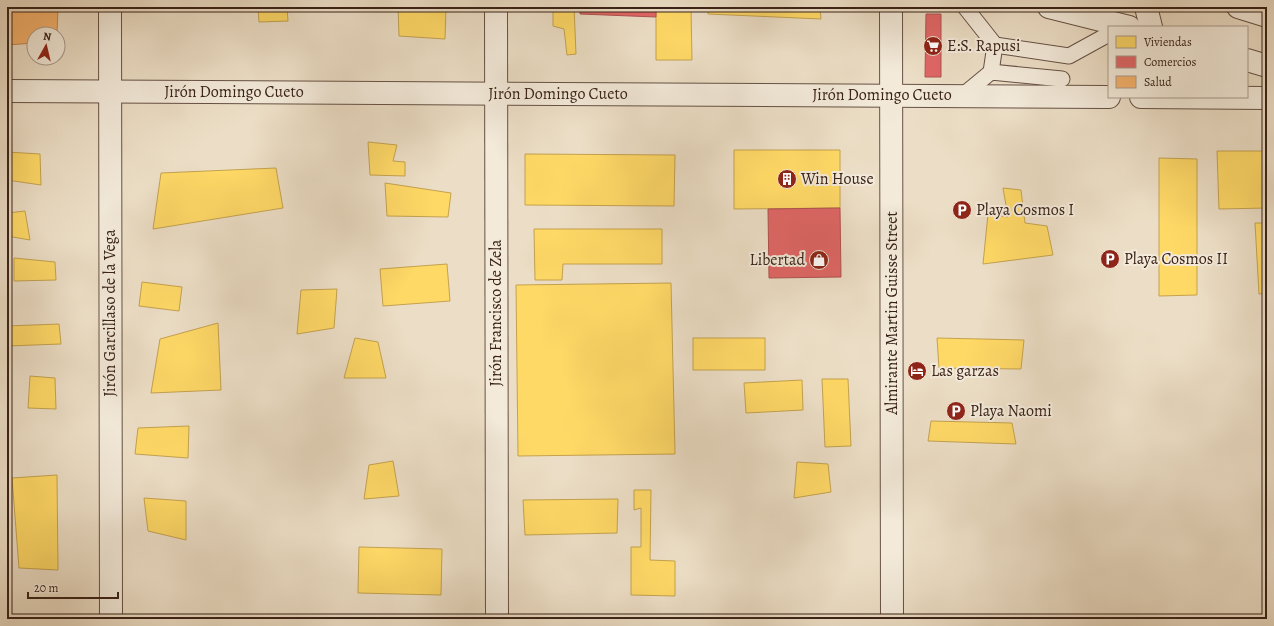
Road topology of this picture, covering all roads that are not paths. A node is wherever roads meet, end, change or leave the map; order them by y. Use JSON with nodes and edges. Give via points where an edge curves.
{"nodes":[{"id":1,"x":110,"y":7,"type":"edge"},
{"id":2,"x":496,"y":7,"type":"edge"},
{"id":3,"x":891,"y":7,"type":"edge"},
{"id":4,"x":965,"y":7,"type":"edge"},
{"id":5,"x":1049,"y":7,"type":"edge"},
{"id":6,"x":1146,"y":7,"type":"edge"},
{"id":7,"x":1238,"y":7,"type":"edge"},
{"id":8,"x":1267,"y":16,"type":"edge"},
{"id":9,"x":1114,"y":26,"type":"edge"},
{"id":10,"x":1151,"y":26,"type":"edge"},
{"id":11,"x":1108,"y":35,"type":"edge"},
{"id":12,"x":995,"y":45,"type":"junction"},
{"id":13,"x":1069,"y":56,"type":"junction"},
{"id":14,"x":1248,"y":60,"type":"edge"},
{"id":15,"x":1267,"y":66,"type":"edge"},
{"id":16,"x":992,"y":72,"type":"junction"},
{"id":17,"x":1067,"y":88,"type":"junction"},
{"id":18,"x":7,"y":91,"type":"edge"},
{"id":19,"x":110,"y":91,"type":"junction"},
{"id":20,"x":496,"y":93,"type":"junction"},
{"id":21,"x":892,"y":96,"type":"junction"},
{"id":22,"x":962,"y":96,"type":"junction"},
{"id":23,"x":1108,"y":97,"type":"edge"},
{"id":24,"x":1248,"y":98,"type":"edge"},
{"id":25,"x":1267,"y":98,"type":"edge"},
{"id":26,"x":110,"y":619,"type":"edge"},
{"id":27,"x":497,"y":619,"type":"edge"},
{"id":28,"x":892,"y":619,"type":"edge"}],
"edges":[{"from":1,"to":19,"type":"street","name":"Jirón Garcillaso de la Vega"},
{"from":2,"to":20,"type":"street","name":"Jirón Francisco de Zela"},
{"from":3,"to":21,"type":"street","name":"Almirante Martin Guisse Street"},
{"from":4,"to":12,"type":"lane"},
{"from":5,"to":9,"type":"street"},
{"from":6,"to":10,"type":"street"},
{"from":7,"to":8,"type":"street"},
{"from":11,"to":13,"type":"lane"},
{"from":12,"to":13,"type":"lane"},
{"from":12,"to":16,"type":"lane"},
{"from":13,"to":17,"type":"lane"},
{"from":14,"to":15,"type":"street"},
{"from":16,"to":17,"type":"lane"},
{"from":16,"to":22,"type":"lane"},
{"from":17,"to":22,"type":"street","name":"Jirón Domingo Cueto"},
{"from":17,"to":23,"type":"street","name":"Jirón Domingo Cueto"},
{"from":18,"to":19,"type":"street","name":"Jirón Domingo Cueto"},
{"from":19,"to":20,"type":"street","name":"Jirón Domingo Cueto"},
{"from":19,"to":26,"type":"street","name":"Jirón Garcillaso de la Vega"},
{"from":20,"to":21,"type":"street","name":"Jirón Domingo Cueto"},
{"from":20,"to":27,"type":"street","name":"Jirón Francisco de Zela"},
{"from":21,"to":22,"type":"street","name":"Jirón Domingo Cueto"},
{"from":21,"to":28,"type":"street","name":"Almirante Martin Guisse Street"},
{"from":24,"to":25,"type":"street"}]}
